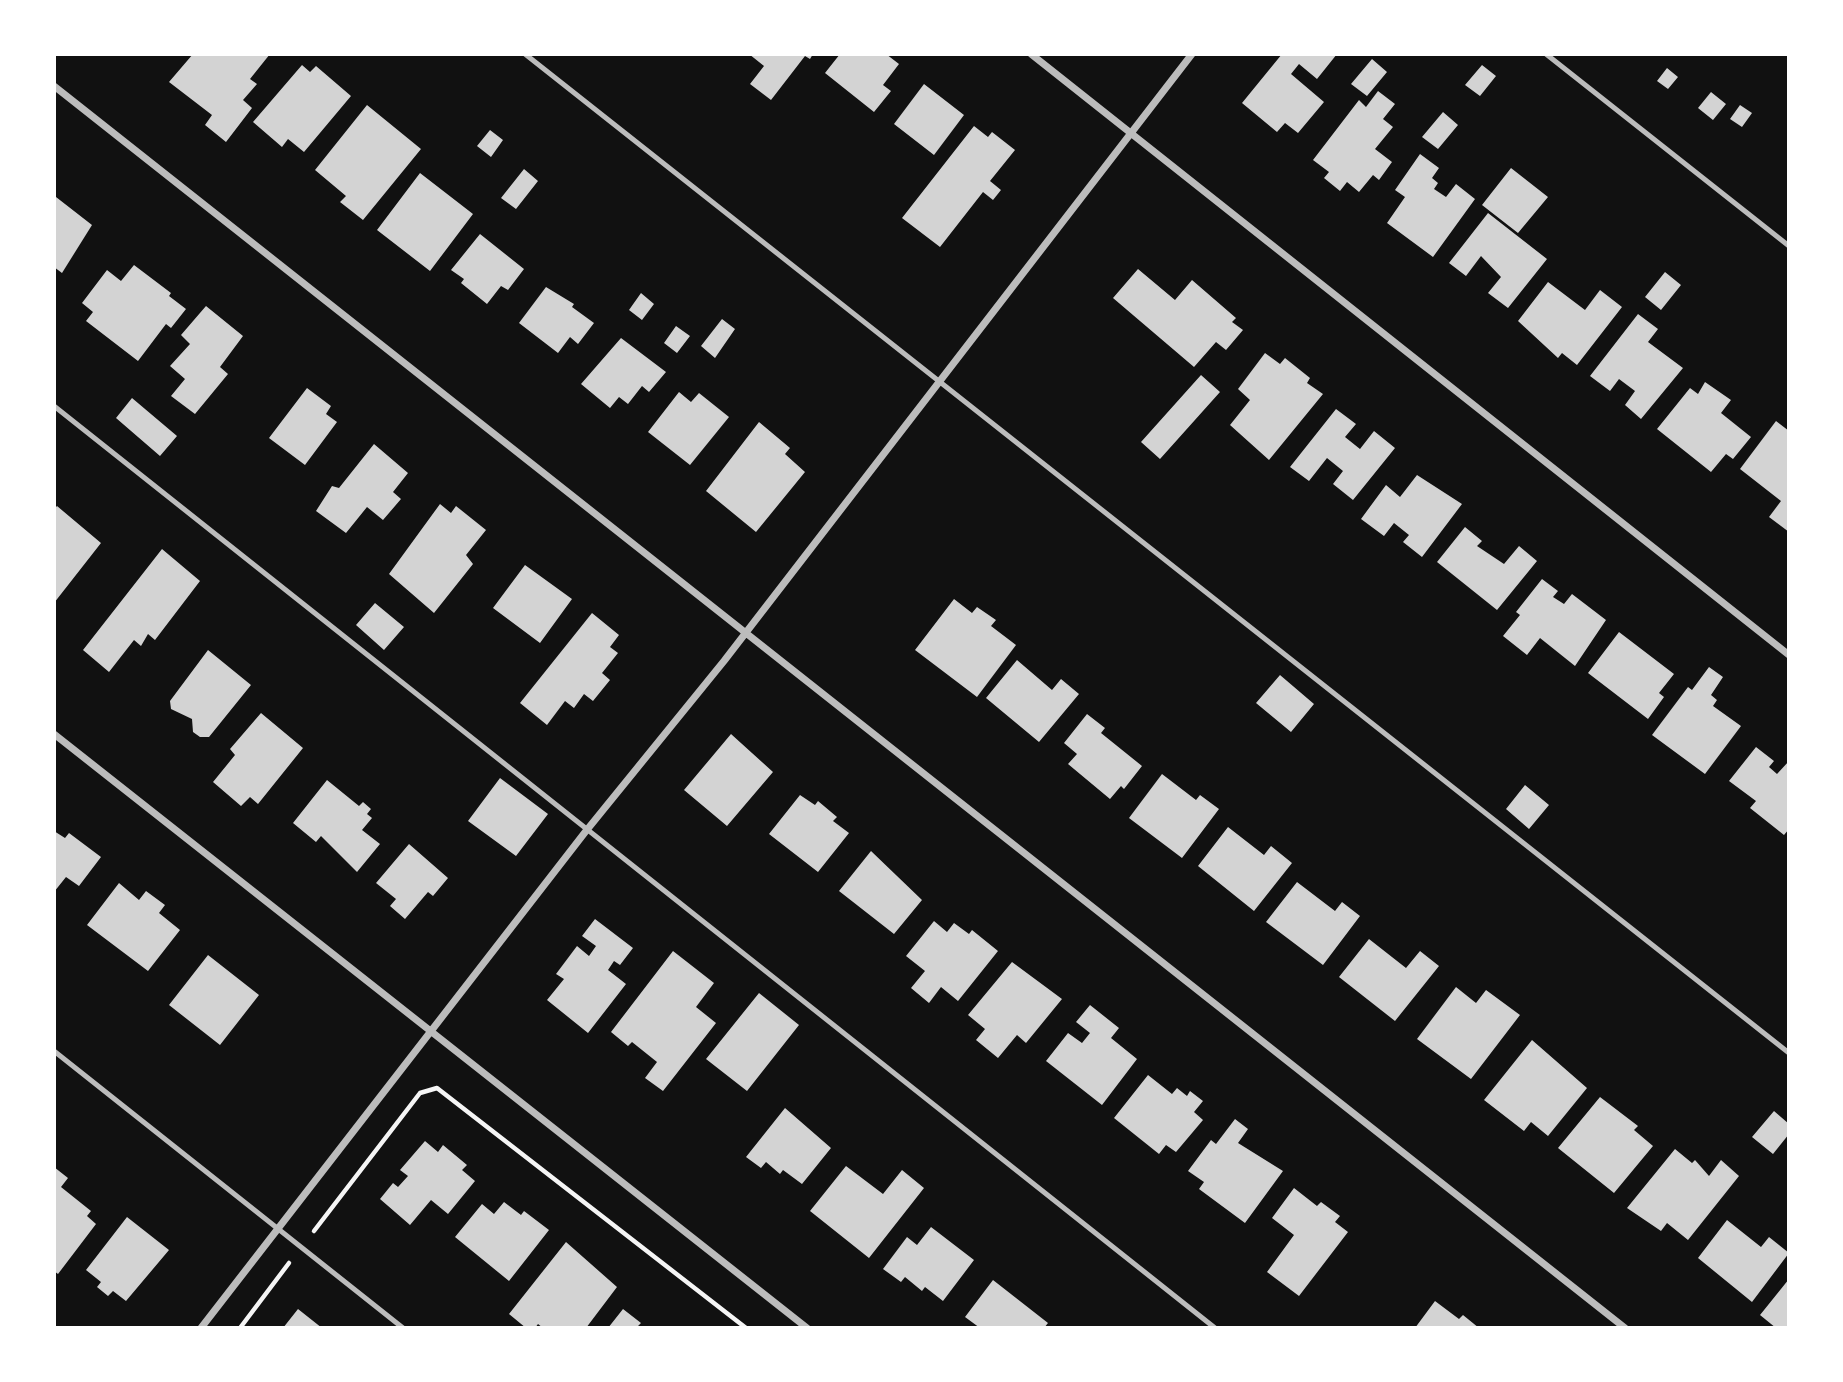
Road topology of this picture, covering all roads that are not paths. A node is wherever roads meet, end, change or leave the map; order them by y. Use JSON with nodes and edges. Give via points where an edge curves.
{"nodes":[{"id":1,"x":525,"y":54,"type":"edge"},
{"id":2,"x":1031,"y":54,"type":"edge"},
{"id":3,"x":1192,"y":54,"type":"edge"},
{"id":4,"x":1546,"y":54,"type":"edge"},
{"id":5,"x":54,"y":86,"type":"edge"},
{"id":6,"x":1130,"y":132,"type":"junction"},
{"id":7,"x":1789,"y":246,"type":"edge"},
{"id":8,"x":939,"y":384,"type":"junction"},
{"id":9,"x":54,"y":406,"type":"edge"},
{"id":10,"x":746,"y":633,"type":"junction"},
{"id":11,"x":1789,"y":655,"type":"edge"},
{"id":12,"x":54,"y":734,"type":"edge"},
{"id":13,"x":586,"y":831,"type":"junction"},
{"id":14,"x":433,"y":1033,"type":"junction"},
{"id":15,"x":54,"y":1051,"type":"edge"},
{"id":16,"x":1789,"y":1053,"type":"edge"},
{"id":17,"x":279,"y":1230,"type":"junction"},
{"id":18,"x":201,"y":1328,"type":"edge"},
{"id":19,"x":403,"y":1328,"type":"edge"},
{"id":20,"x":807,"y":1328,"type":"edge"},
{"id":21,"x":1216,"y":1328,"type":"edge"},
{"id":22,"x":1625,"y":1328,"type":"edge"}],
"edges":[{"from":1,"to":8,"type":"lane"},
{"from":2,"to":6,"type":"street"},
{"from":3,"to":6,"type":"street"},
{"from":4,"to":7,"type":"lane"},
{"from":5,"to":10,"type":"street"},
{"from":6,"to":8,"type":"street"},
{"from":6,"to":11,"type":"street"},
{"from":8,"to":10,"type":"street"},
{"from":8,"to":16,"type":"lane"},
{"from":9,"to":13,"type":"lane"},
{"from":10,"to":13,"type":"street"},
{"from":10,"to":22,"type":"street"},
{"from":12,"to":14,"type":"street"},
{"from":13,"to":14,"type":"street"},
{"from":13,"to":21,"type":"lane"},
{"from":14,"to":17,"type":"street"},
{"from":14,"to":20,"type":"street"},
{"from":15,"to":17,"type":"lane"},
{"from":17,"to":18,"type":"street"},
{"from":17,"to":19,"type":"lane"}]}
